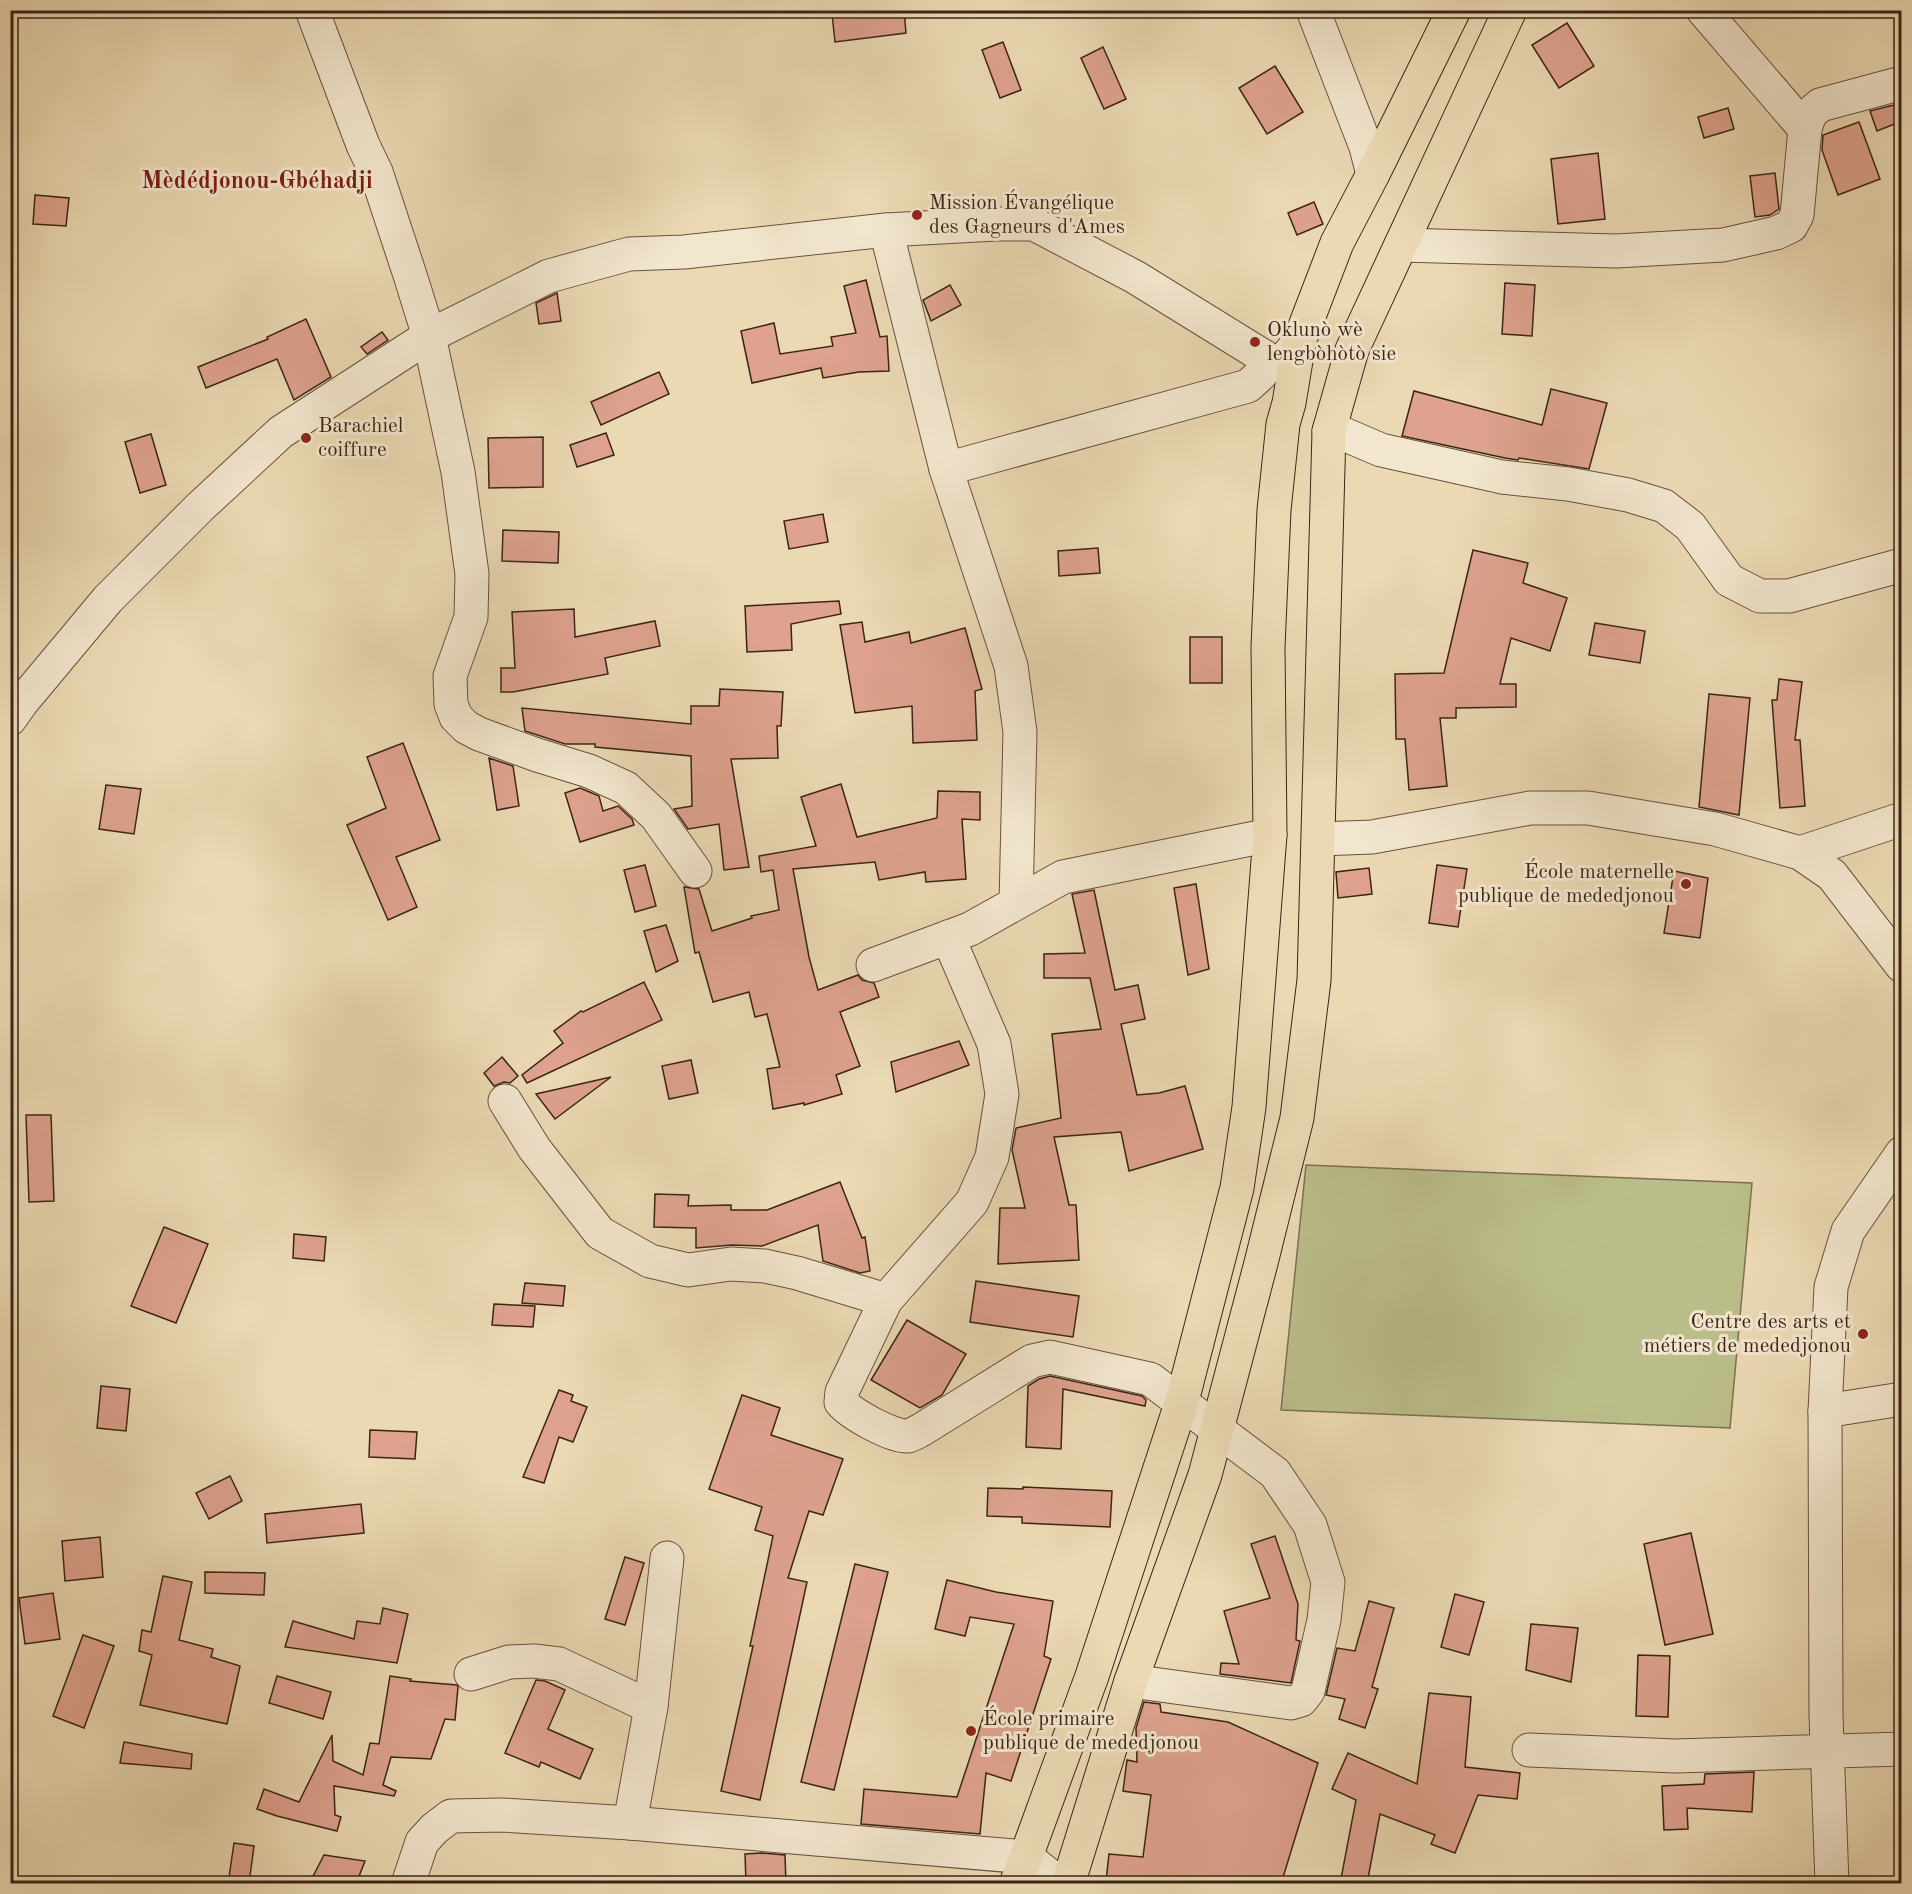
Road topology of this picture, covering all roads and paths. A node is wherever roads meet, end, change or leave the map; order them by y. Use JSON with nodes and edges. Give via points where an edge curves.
{"nodes":[{"id":1,"x":312,"y":10,"type":"edge"},
{"id":2,"x":1313,"y":10,"type":"edge"},
{"id":3,"x":1455,"y":10,"type":"edge"},
{"id":4,"x":1510,"y":10,"type":"edge"},
{"id":5,"x":1703,"y":10,"type":"edge"},
{"id":6,"x":1902,"y":83,"type":"edge"},
{"id":7,"x":1805,"y":129,"type":"junction"},
{"id":8,"x":1373,"y":174,"type":"junction"},
{"id":9,"x":886,"y":230,"type":"junction"},
{"id":10,"x":1401,"y":245,"type":"junction"},
{"id":11,"x":429,"y":336,"type":"junction"},
{"id":12,"x":1282,"y":356,"type":"junction"},
{"id":13,"x":1329,"y":431,"type":"junction"},
{"id":14,"x":946,"y":469,"type":"junction"},
{"id":15,"x":1902,"y":566,"type":"edge"},
{"id":16,"x":10,"y":719,"type":"edge"},
{"id":17,"x":1902,"y":819,"type":"edge"},
{"id":18,"x":1270,"y":835,"type":"junction"},
{"id":19,"x":1319,"y":838,"type":"junction"},
{"id":20,"x":1800,"y":853,"type":"junction"},
{"id":21,"x":695,"y":871,"type":"dead end"},
{"id":22,"x":1016,"y":903,"type":"junction"},
{"id":23,"x":948,"y":937,"type":"junction"},
{"id":24,"x":873,"y":966,"type":"dead end"},
{"id":25,"x":1902,"y":966,"type":"edge"},
{"id":26,"x":505,"y":1101,"type":"dead end"},
{"id":27,"x":1902,"y":1153,"type":"edge"},
{"id":28,"x":886,"y":1299,"type":"junction"},
{"id":29,"x":1902,"y":1399,"type":"edge"},
{"id":30,"x":1182,"y":1401,"type":"junction"},
{"id":31,"x":1825,"y":1411,"type":"junction"},
{"id":32,"x":1217,"y":1428,"type":"junction"},
{"id":33,"x":667,"y":1558,"type":"dead end"},
{"id":34,"x":471,"y":1674,"type":"dead end"},
{"id":35,"x":1131,"y":1681,"type":"junction"},
{"id":36,"x":651,"y":1707,"type":"junction"},
{"id":37,"x":1902,"y":1749,"type":"edge"},
{"id":38,"x":1529,"y":1750,"type":"dead end"},
{"id":39,"x":1828,"y":1752,"type":"junction"},
{"id":40,"x":630,"y":1823,"type":"junction"},
{"id":41,"x":1021,"y":1870,"type":"edge"},
{"id":42,"x":408,"y":1884,"type":"edge"},
{"id":43,"x":1060,"y":1884,"type":"edge"},
{"id":44,"x":1068,"y":1884,"type":"edge"},
{"id":45,"x":1832,"y":1884,"type":"edge"}],
"edges":[{"from":1,"to":11,"type":"street","via":[[376,172]]},
{"from":2,"to":8,"type":"street"},
{"from":3,"to":8,"type":"main road"},
{"from":4,"to":10,"type":"main road"},
{"from":5,"to":7,"type":"street"},
{"from":6,"to":7,"type":"street","via":[[1820,105],[1810,114]]},
{"from":7,"to":10,"type":"street","via":[[1797,215],[1791,226],[1776,233],[1723,245],[1617,251]]},
{"from":8,"to":12,"type":"main road"},
{"from":9,"to":11,"type":"street","via":[[684,252],[629,254],[549,276]]},
{"from":9,"to":12,"type":"street","via":[[1034,224]]},
{"from":9,"to":14,"type":"street"},
{"from":10,"to":13,"type":"main road","via":[[1352,350]]},
{"from":11,"to":16,"type":"street","via":[[281,432],[108,599]]},
{"from":11,"to":21,"type":"street","via":[[458,472],[472,574],[471,617],[450,676],[451,704],[456,717],[479,734],[589,771],[626,788],[656,816]]},
{"from":12,"to":14,"type":"street","via":[[1248,386]]},
{"from":12,"to":18,"type":"main road","via":[[1288,403],[1273,544],[1268,647]]},
{"from":13,"to":15,"type":"street","via":[[1381,450],[1502,477],[1568,483],[1664,506],[1690,525],[1729,580],[1760,596],[1789,596]]},
{"from":13,"to":19,"type":"main road"},
{"from":14,"to":22,"type":"street","via":[[1011,666],[1020,732]]},
{"from":17,"to":20,"type":"street"},
{"from":18,"to":22,"type":"street","via":[[1063,877]]},
{"from":18,"to":30,"type":"main road","via":[[1251,1084],[1237,1188]]},
{"from":19,"to":20,"type":"street","via":[[1372,837],[1530,808],[1588,808],[1715,829]]},
{"from":19,"to":32,"type":"main road","via":[[1314,980],[1297,1118]]},
{"from":20,"to":25,"type":"street","via":[[1832,875]]},
{"from":22,"to":23,"type":"street"},
{"from":23,"to":24,"type":"street"},
{"from":23,"to":28,"type":"street","via":[[994,1044],[1002,1095],[992,1157],[972,1202]]},
{"from":26,"to":28,"type":"street","via":[[534,1148],[600,1233],[650,1261],[688,1270],[731,1264],[765,1266]]},
{"from":27,"to":31,"type":"street","via":[[1848,1231],[1831,1287]]},
{"from":28,"to":30,"type":"street","via":[[842,1392],[841,1402],[848,1410],[896,1435],[909,1436],[921,1430],[1032,1360],[1050,1357],[1150,1378]]},
{"from":29,"to":31,"type":"street"},
{"from":30,"to":32,"type":"street"},
{"from":30,"to":41,"type":"main road","via":[[1092,1676]]},
{"from":31,"to":39,"type":"street"},
{"from":32,"to":35,"type":"main road","via":[[1205,1475]]},
{"from":32,"to":35,"type":"street","via":[[1275,1473],[1310,1525],[1328,1582],[1308,1691],[1301,1700],[1291,1702]]},
{"from":33,"to":36,"type":"street"},
{"from":34,"to":36,"type":"street","via":[[510,1662],[559,1664]]},
{"from":35,"to":44,"type":"main road"},
{"from":36,"to":40,"type":"street"},
{"from":37,"to":39,"type":"street"},
{"from":38,"to":39,"type":"street","via":[[1676,1756]]},
{"from":39,"to":45,"type":"street"},
{"from":40,"to":41,"type":"street"},
{"from":40,"to":42,"type":"street","via":[[451,1816],[422,1842]]},
{"from":41,"to":43,"type":"street"}]}
